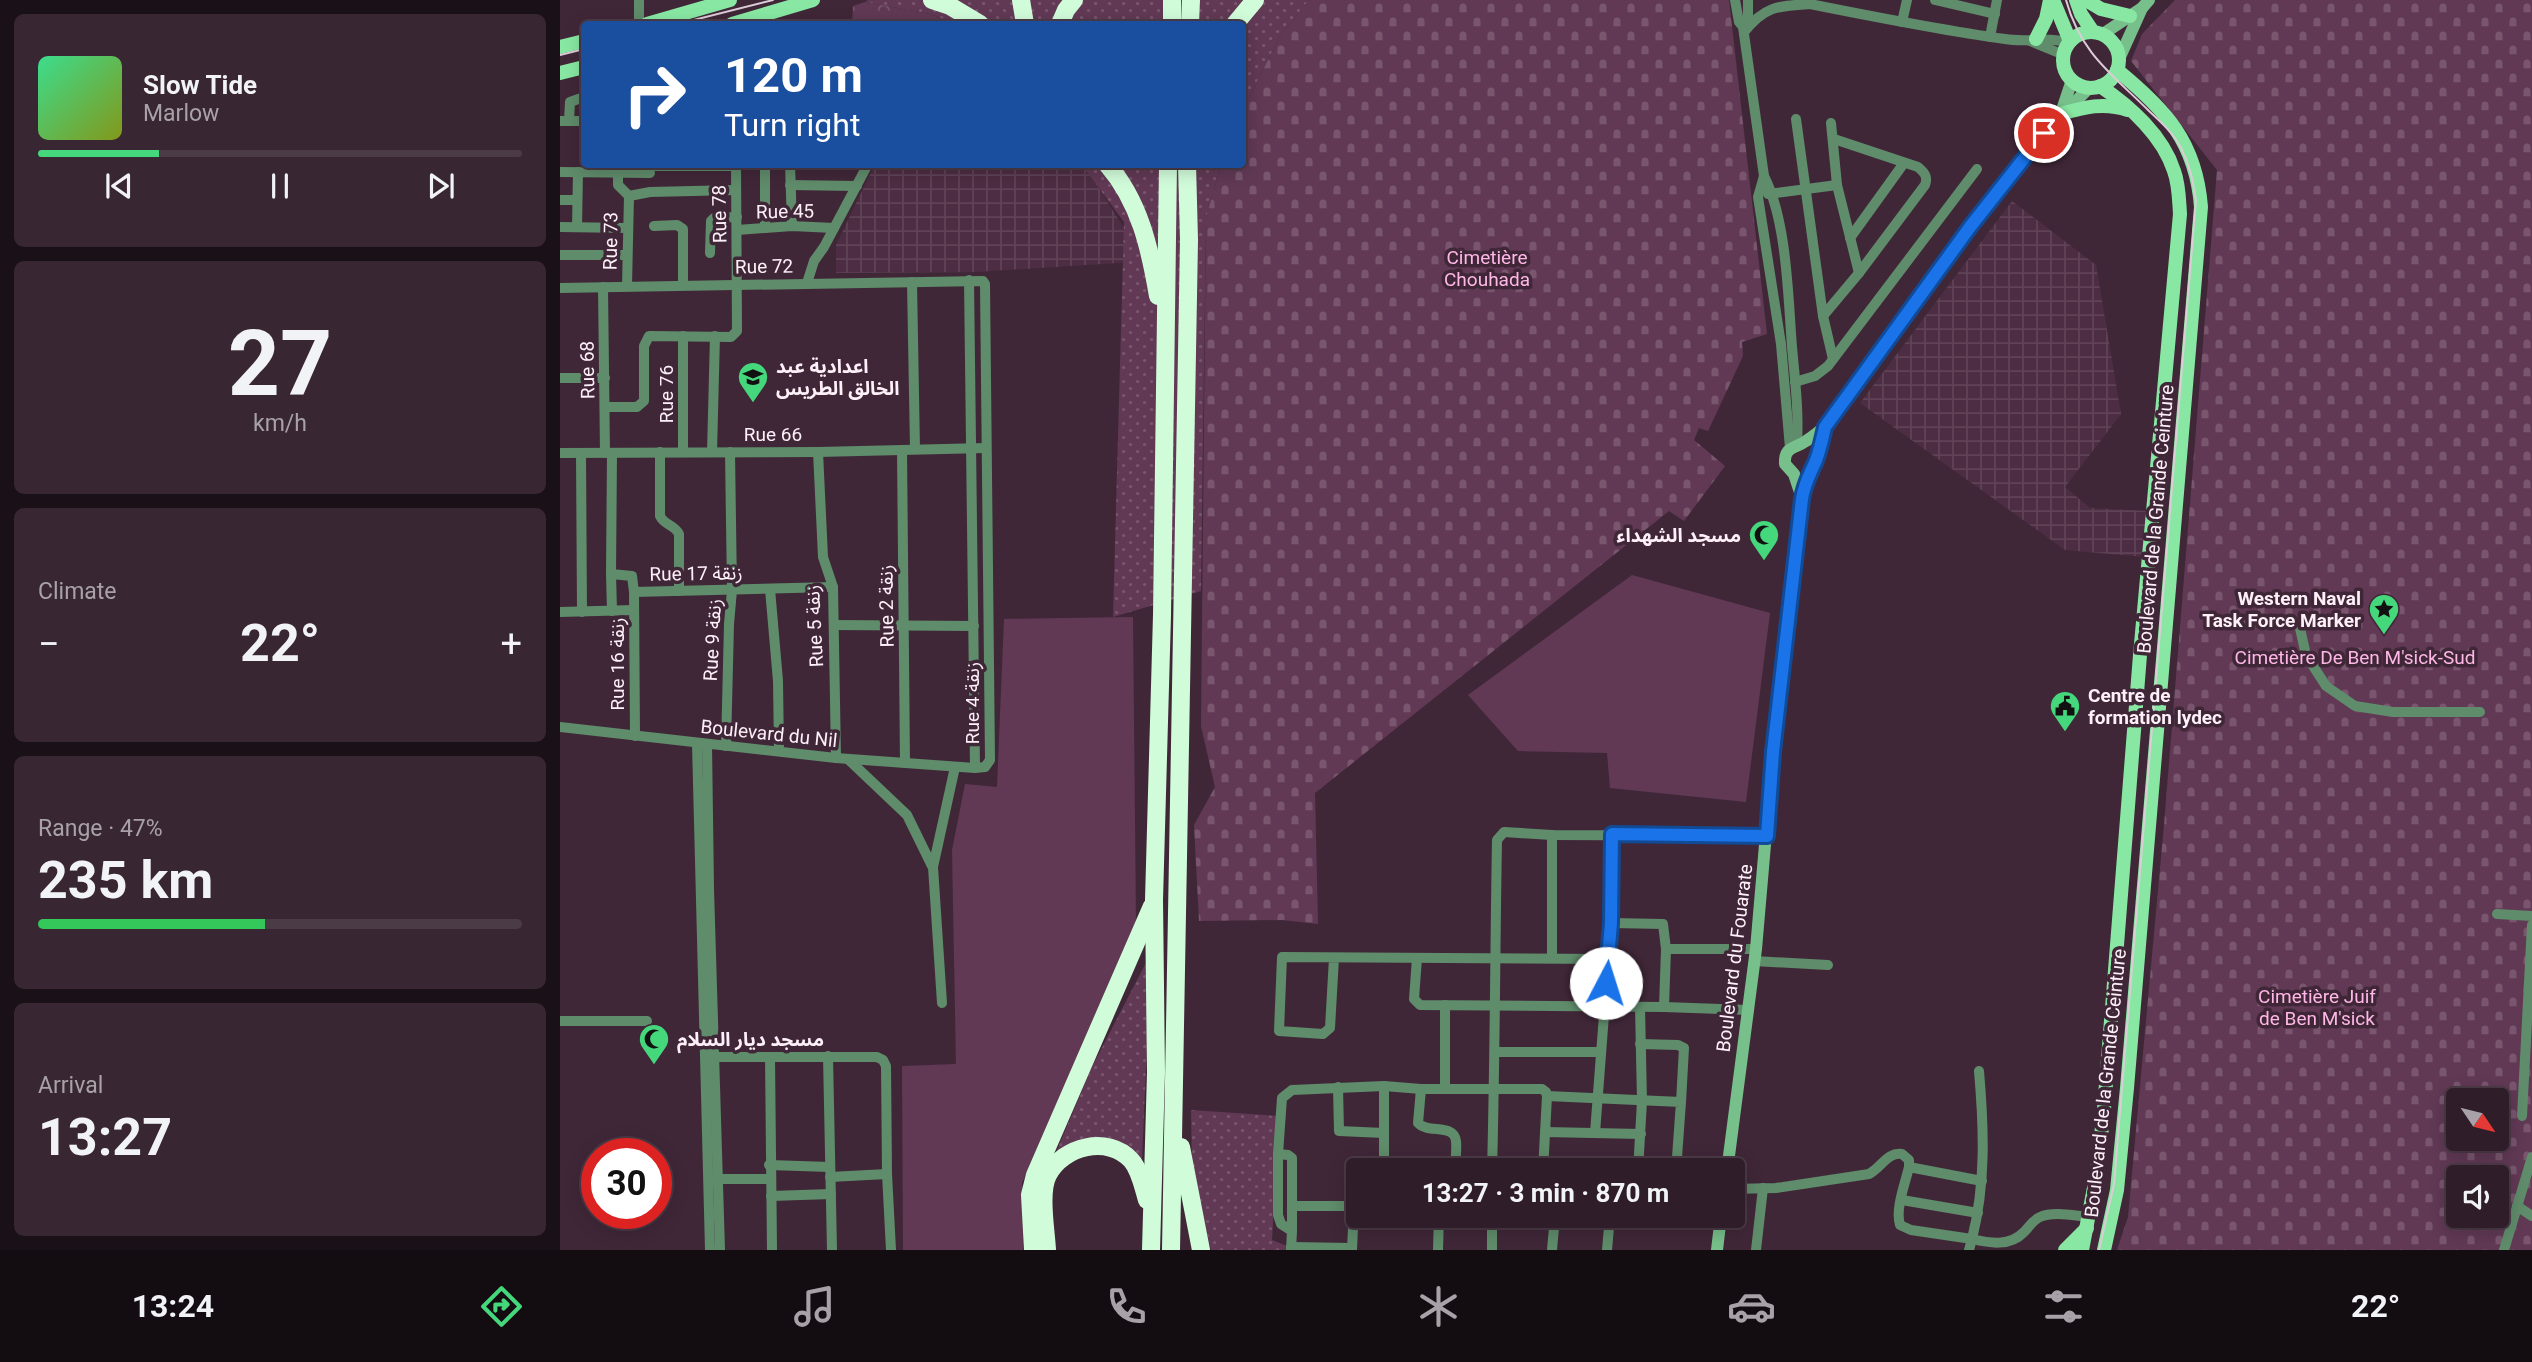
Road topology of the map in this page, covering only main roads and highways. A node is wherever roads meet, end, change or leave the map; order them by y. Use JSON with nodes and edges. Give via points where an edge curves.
{"nodes":[{"id":1,"x":730,"y":0,"type":"edge"},
{"id":2,"x":813,"y":0,"type":"edge"},
{"id":3,"x":932,"y":0,"type":"edge"},
{"id":4,"x":1021,"y":0,"type":"edge"},
{"id":5,"x":1074,"y":0,"type":"edge"},
{"id":6,"x":1172,"y":0,"type":"edge"},
{"id":7,"x":1191,"y":0,"type":"edge"},
{"id":8,"x":1255,"y":0,"type":"edge"},
{"id":9,"x":2051,"y":0,"type":"edge"},
{"id":10,"x":2076,"y":0,"type":"edge"},
{"id":11,"x":2085,"y":0,"type":"edge"},
{"id":12,"x":2141,"y":8,"type":"edge"},
{"id":13,"x":657,"y":21,"type":"edge"},
{"id":14,"x":746,"y":21,"type":"edge"},
{"id":15,"x":975,"y":21,"type":"edge"},
{"id":16,"x":1024,"y":21,"type":"edge"},
{"id":17,"x":1061,"y":21,"type":"edge"},
{"id":18,"x":1172,"y":21,"type":"edge"},
{"id":19,"x":1191,"y":21,"type":"edge"},
{"id":20,"x":1237,"y":21,"type":"edge"},
{"id":21,"x":2098,"y":33,"type":"junction"},
{"id":22,"x":2033,"y":40,"type":"road end"},
{"id":23,"x":581,"y":42,"type":"edge"},
{"id":24,"x":560,"y":47,"type":"edge"},
{"id":25,"x":2068,"y":47,"type":"junction"},
{"id":26,"x":2118,"y":64,"type":"junction"},
{"id":27,"x":581,"y":68,"type":"edge"},
{"id":28,"x":560,"y":73,"type":"edge"},
{"id":29,"x":2095,"y":87,"type":"junction"},
{"id":30,"x":2131,"y":111,"type":"junction"},
{"id":31,"x":2061,"y":114,"type":"road end"},
{"id":32,"x":1111,"y":168,"type":"edge"},
{"id":33,"x":1168,"y":168,"type":"edge"},
{"id":34,"x":1187,"y":168,"type":"edge"},
{"id":35,"x":1196,"y":168,"type":"edge"},
{"id":36,"x":1189,"y":240,"type":"junction"},
{"id":37,"x":1166,"y":343,"type":"junction"},
{"id":38,"x":1154,"y":900,"type":"junction"},
{"id":39,"x":1175,"y":1076,"type":"junction"},
{"id":40,"x":1152,"y":1213,"type":"junction"},
{"id":41,"x":2089,"y":1222,"type":"junction"},
{"id":42,"x":1033,"y":1250,"type":"edge"},
{"id":43,"x":1047,"y":1250,"type":"edge"},
{"id":44,"x":1151,"y":1250,"type":"edge"},
{"id":45,"x":1171,"y":1250,"type":"edge"},
{"id":46,"x":1201,"y":1250,"type":"edge"},
{"id":47,"x":2065,"y":1250,"type":"edge"},
{"id":48,"x":2081,"y":1250,"type":"edge"},
{"id":49,"x":2104,"y":1250,"type":"edge"}],
"edges":[{"from":1,"to":13,"type":"main road"},
{"from":2,"to":14,"type":"main road"},
{"from":3,"to":15,"type":"highway"},
{"from":4,"to":16,"type":"highway"},
{"from":5,"to":17,"type":"highway"},
{"from":6,"to":18,"type":"highway"},
{"from":7,"to":19,"type":"highway"},
{"from":8,"to":20,"type":"highway"},
{"from":9,"to":22,"type":"main road"},
{"from":9,"to":25,"type":"main road"},
{"from":10,"to":21,"type":"main road","via":[[2081,14]]},
{"from":11,"to":12,"type":"main road","via":[[2101,9]]},
{"from":21,"to":25,"type":"main road","via":[[2079,34]]},
{"from":21,"to":26,"type":"main road","via":[[2116,47]]},
{"from":23,"to":24,"type":"main road"},
{"from":25,"to":29,"type":"main road","via":[[2066,73],[2080,85]]},
{"from":26,"to":29,"type":"main road","via":[[2108,82]]},
{"from":26,"to":49,"type":"main road","name":"Boulevard de la Grande Ceinture","via":[[2162,110],[2181,138],[2197,176],[2201,207],[2127,1088],[2117,1190]]},
{"from":27,"to":28,"type":"main road"},
{"from":29,"to":30,"type":"main road","name":"Boulevard de la Grande Ceinture"},
{"from":30,"to":31,"type":"main road","via":[[2102,105]]},
{"from":30,"to":41,"type":"main road","name":"Boulevard de la Grande Ceinture","via":[[2168,156],[2175,172],[2180,214],[2110,1040]]},
{"from":32,"to":37,"type":"highway","via":[[1139,217],[1148,244]]},
{"from":33,"to":37,"type":"highway"},
{"from":34,"to":36,"type":"highway"},
{"from":35,"to":36,"type":"highway"},
{"from":36,"to":39,"type":"highway"},
{"from":37,"to":38,"type":"highway"},
{"from":38,"to":40,"type":"highway"},
{"from":38,"to":42,"type":"highway","via":[[1035,1175],[1030,1195]]},
{"from":39,"to":45,"type":"highway"},
{"from":39,"to":46,"type":"highway","via":[[1182,1151]]},
{"from":40,"to":43,"type":"highway","via":[[1129,1158],[1106,1146],[1074,1151],[1048,1175],[1044,1190]]},
{"from":40,"to":44,"type":"highway"},
{"from":41,"to":47,"type":"main road"},
{"from":41,"to":48,"type":"main road","name":"Boulevard de la Grande Ceinture"}]}
